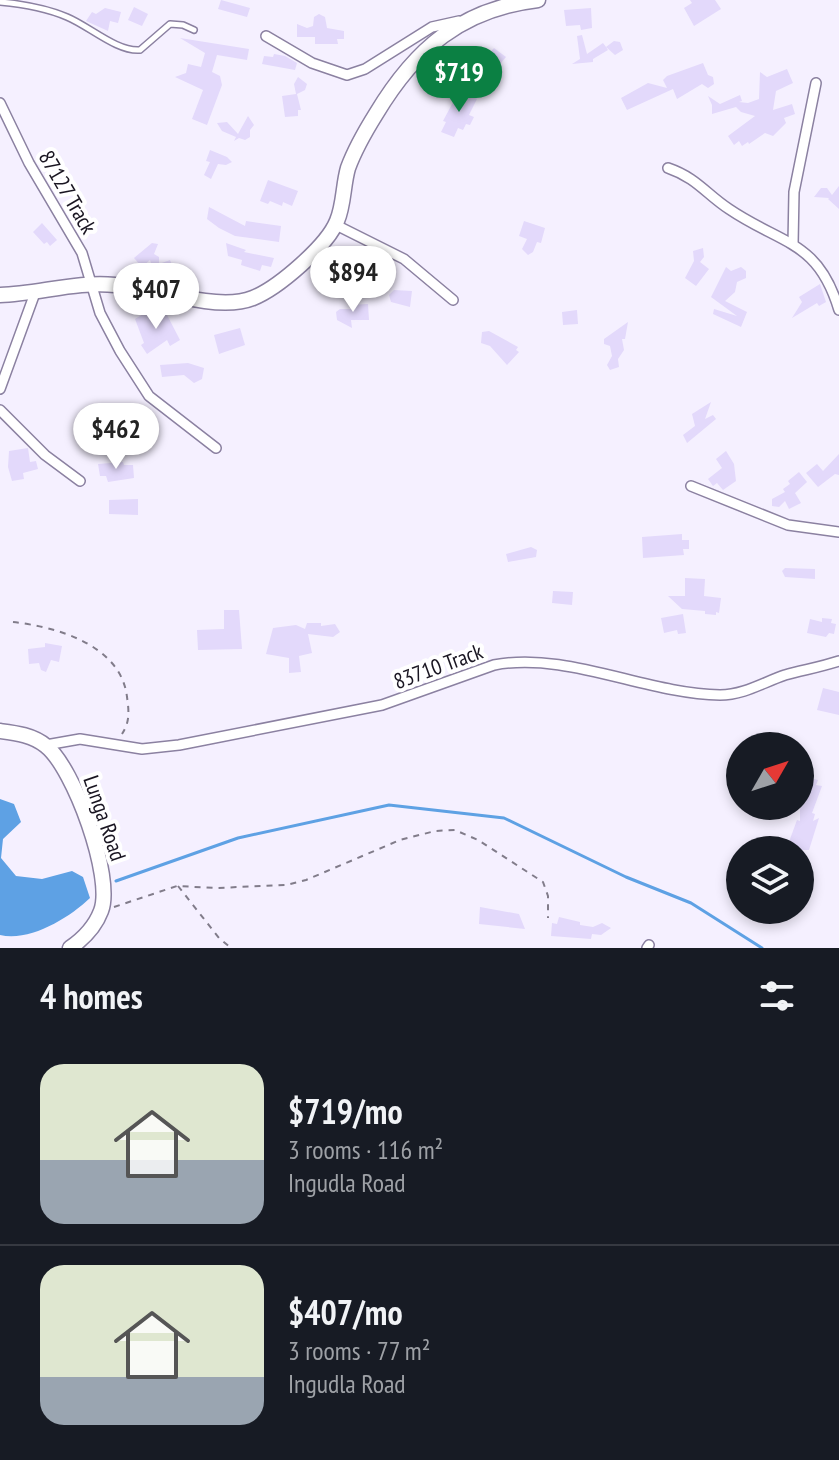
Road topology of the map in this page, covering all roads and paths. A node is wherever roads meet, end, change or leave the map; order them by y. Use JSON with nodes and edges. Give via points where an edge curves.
{"nodes":[{"id":1,"x":538,"y":0,"type":"edge"},
{"id":2,"x":513,"y":1,"type":"edge"},
{"id":3,"x":0,"y":2,"type":"edge"},
{"id":4,"x":465,"y":20,"type":"junction"},
{"id":5,"x":194,"y":30,"type":"dead end"},
{"id":6,"x":266,"y":36,"type":"dead end"},
{"id":7,"x":816,"y":83,"type":"dead end"},
{"id":8,"x":0,"y":103,"type":"edge"},
{"id":9,"x":668,"y":168,"type":"dead end"},
{"id":10,"x":336,"y":225,"type":"junction"},
{"id":11,"x":793,"y":244,"type":"junction"},
{"id":12,"x":90,"y":285,"type":"junction"},
{"id":13,"x":35,"y":293,"type":"junction"},
{"id":14,"x":0,"y":295,"type":"edge"},
{"id":15,"x":453,"y":300,"type":"dead end"},
{"id":16,"x":839,"y":310,"type":"edge"},
{"id":17,"x":0,"y":389,"type":"edge"},
{"id":18,"x":0,"y":410,"type":"edge"},
{"id":19,"x":216,"y":448,"type":"dead end"},
{"id":20,"x":80,"y":481,"type":"dead end"},
{"id":21,"x":691,"y":486,"type":"dead end"},
{"id":22,"x":839,"y":532,"type":"edge"},
{"id":23,"x":13,"y":622,"type":"dead end"},
{"id":24,"x":839,"y":661,"type":"edge"},
{"id":25,"x":0,"y":731,"type":"edge"},
{"id":26,"x":46,"y":745,"type":"junction"},
{"id":27,"x":115,"y":745,"type":"junction"},
{"id":28,"x":177,"y":886,"type":"junction"},
{"id":29,"x":101,"y":911,"type":"junction"},
{"id":30,"x":548,"y":918,"type":"dead end"},
{"id":31,"x":70,"y":948,"type":"edge"},
{"id":32,"x":231,"y":948,"type":"edge"}],
"edges":[{"from":1,"to":2,"type":"street"},
{"from":2,"to":4,"type":"street"},
{"from":3,"to":5,"type":"lane","via":[[64,15],[134,50],[170,24]]},
{"from":4,"to":6,"type":"street","via":[[432,27],[347,75],[312,63]]},
{"from":4,"to":10,"type":"street","via":[[413,61],[392,89],[349,165]]},
{"from":7,"to":11,"type":"street","via":[[794,192]]},
{"from":8,"to":12,"type":"street","name":"87127 Track","via":[[82,253]]},
{"from":9,"to":11,"type":"street","via":[[687,174],[725,207]]},
{"from":10,"to":12,"type":"street","via":[[283,281],[251,299],[212,302]]},
{"from":10,"to":15,"type":"street","via":[[404,259]]},
{"from":11,"to":16,"type":"street","via":[[822,269]]},
{"from":12,"to":13,"type":"street"},
{"from":12,"to":19,"type":"street","name":"87127 Track","via":[[106,326],[149,396]]},
{"from":13,"to":14,"type":"street"},
{"from":13,"to":17,"type":"street"},
{"from":18,"to":20,"type":"street"},
{"from":21,"to":22,"type":"street","via":[[788,525]]},
{"from":23,"to":27,"type":"path","via":[[71,635],[104,655],[126,688],[130,714]]},
{"from":24,"to":27,"type":"street","name":"83710 Track","via":[[725,695],[511,662],[382,705],[322,718],[169,746]]},
{"from":25,"to":26,"type":"street"},
{"from":26,"to":27,"type":"street","name":"83710 Track","via":[[80,739]]},
{"from":26,"to":29,"type":"street","name":"Lunga Road","via":[[65,770],[88,830],[103,880]]},
{"from":28,"to":29,"type":"path"},
{"from":28,"to":30,"type":"path","via":[[286,885],[400,840],[455,830],[543,882]]},
{"from":28,"to":32,"type":"path"},
{"from":29,"to":31,"type":"street","via":[[84,938]]}]}
